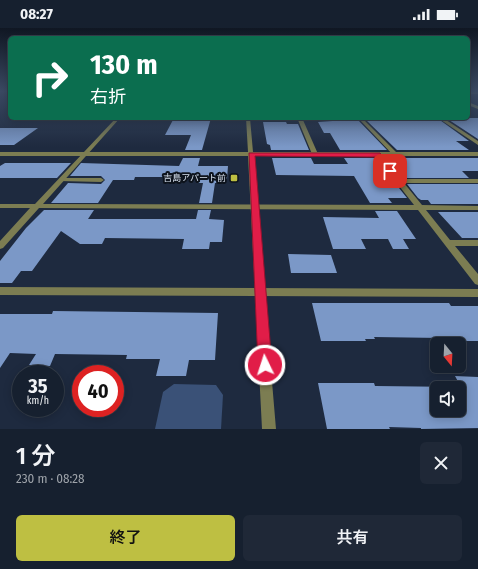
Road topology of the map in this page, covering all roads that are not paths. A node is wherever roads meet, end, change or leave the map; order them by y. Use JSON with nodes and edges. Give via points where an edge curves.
{"nodes":[{"id":1,"x":116,"y":120,"type":"edge"},
{"id":2,"x":249,"y":120,"type":"edge"},
{"id":3,"x":301,"y":120,"type":"edge"},
{"id":4,"x":362,"y":120,"type":"edge"},
{"id":5,"x":443,"y":120,"type":"edge"},
{"id":6,"x":478,"y":143,"type":"edge"},
{"id":7,"x":85,"y":154,"type":"junction"},
{"id":8,"x":251,"y":154,"type":"junction"},
{"id":9,"x":315,"y":154,"type":"junction"},
{"id":10,"x":478,"y":154,"type":"edge"},
{"id":11,"x":2,"y":155,"type":"edge"},
{"id":12,"x":378,"y":155,"type":"junction"},
{"id":13,"x":396,"y":155,"type":"junction"},
{"id":14,"x":61,"y":180,"type":"junction"},
{"id":15,"x":101,"y":180,"type":"dead end"},
{"id":16,"x":398,"y":181,"type":"junction"},
{"id":17,"x":478,"y":181,"type":"edge"},
{"id":18,"x":0,"y":206,"type":"edge"},
{"id":19,"x":37,"y":206,"type":"junction"},
{"id":20,"x":255,"y":207,"type":"junction"},
{"id":21,"x":419,"y":208,"type":"junction"},
{"id":22,"x":478,"y":208,"type":"edge"},
{"id":23,"x":447,"y":243,"type":"junction"},
{"id":24,"x":478,"y":243,"type":"edge"},
{"id":25,"x":0,"y":246,"type":"edge"},
{"id":26,"x":478,"y":281,"type":"edge"},
{"id":27,"x":0,"y":291,"type":"edge"},
{"id":28,"x":260,"y":292,"type":"junction"},
{"id":29,"x":478,"y":294,"type":"edge"},
{"id":30,"x":269,"y":429,"type":"edge"}],
"edges":[{"from":1,"to":7,"type":"street"},
{"from":2,"to":8,"type":"street"},
{"from":3,"to":9,"type":"street"},
{"from":4,"to":13,"type":"street"},
{"from":5,"to":6,"type":"street"},
{"from":7,"to":8,"type":"street"},
{"from":7,"to":11,"type":"street"},
{"from":7,"to":14,"type":"street"},
{"from":8,"to":9,"type":"street"},
{"from":8,"to":20,"type":"street"},
{"from":9,"to":12,"type":"street"},
{"from":10,"to":13,"type":"street"},
{"from":12,"to":13,"type":"street"},
{"from":12,"to":16,"type":"street"},
{"from":14,"to":15,"type":"lane"},
{"from":14,"to":19,"type":"street"},
{"from":16,"to":17,"type":"street"},
{"from":16,"to":21,"type":"street"},
{"from":18,"to":19,"type":"street"},
{"from":19,"to":20,"type":"street"},
{"from":19,"to":25,"type":"street"},
{"from":20,"to":21,"type":"street"},
{"from":20,"to":28,"type":"street"},
{"from":21,"to":22,"type":"street"},
{"from":21,"to":23,"type":"street"},
{"from":23,"to":24,"type":"street"},
{"from":23,"to":26,"type":"street"},
{"from":27,"to":28,"type":"street"},
{"from":28,"to":29,"type":"street"},
{"from":28,"to":30,"type":"street"}]}
